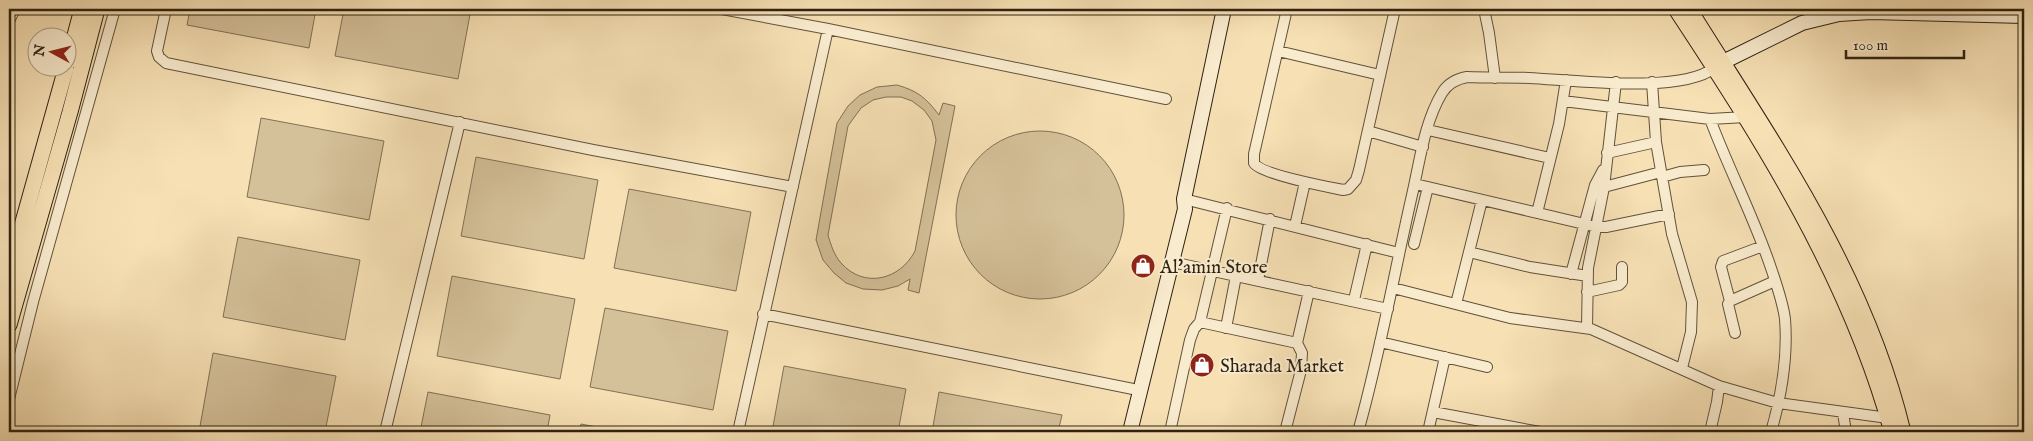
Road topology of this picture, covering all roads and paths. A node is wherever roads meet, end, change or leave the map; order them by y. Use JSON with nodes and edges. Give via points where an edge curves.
{"nodes":[{"id":1,"x":15,"y":9,"type":"edge"},
{"id":2,"x":82,"y":9,"type":"edge"},
{"id":3,"x":97,"y":9,"type":"edge"},
{"id":4,"x":115,"y":9,"type":"edge"},
{"id":5,"x":166,"y":9,"type":"edge"},
{"id":6,"x":726,"y":9,"type":"edge"},
{"id":7,"x":1224,"y":9,"type":"edge"},
{"id":8,"x":1287,"y":9,"type":"edge"},
{"id":9,"x":1395,"y":9,"type":"edge"},
{"id":10,"x":1484,"y":9,"type":"edge"},
{"id":11,"x":1676,"y":9,"type":"edge"},
{"id":12,"x":1689,"y":9,"type":"edge"},
{"id":13,"x":2024,"y":16,"type":"edge"},
{"id":14,"x":9,"y":21,"type":"edge"},
{"id":15,"x":77,"y":28,"type":"edge"},
{"id":16,"x":828,"y":29,"type":"junction"},
{"id":17,"x":1278,"y":51,"type":"junction"},
{"id":18,"x":1719,"y":65,"type":"junction"},
{"id":19,"x":1380,"y":75,"type":"junction"},
{"id":20,"x":63,"y":78,"type":"edge"},
{"id":21,"x":1495,"y":78,"type":"junction"},
{"id":22,"x":1566,"y":80,"type":"junction"},
{"id":23,"x":1616,"y":82,"type":"junction"},
{"id":24,"x":1652,"y":82,"type":"junction"},
{"id":25,"x":1166,"y":99,"type":"dead end"},
{"id":26,"x":1563,"y":101,"type":"junction"},
{"id":27,"x":1613,"y":106,"type":"junction"},
{"id":28,"x":1655,"y":112,"type":"junction"},
{"id":29,"x":1746,"y":117,"type":"junction"},
{"id":30,"x":1710,"y":119,"type":"junction"},
{"id":31,"x":460,"y":122,"type":"junction"},
{"id":32,"x":1428,"y":130,"type":"junction"},
{"id":33,"x":1368,"y":131,"type":"junction"},
{"id":34,"x":1656,"y":142,"type":"junction"},
{"id":35,"x":1423,"y":147,"type":"junction"},
{"id":36,"x":1607,"y":153,"type":"junction"},
{"id":37,"x":1550,"y":158,"type":"junction"},
{"id":38,"x":1606,"y":165,"type":"junction"},
{"id":39,"x":1704,"y":170,"type":"dead end"},
{"id":40,"x":1662,"y":174,"type":"junction"},
{"id":41,"x":1305,"y":182,"type":"junction"},
{"id":42,"x":1415,"y":184,"type":"junction"},
{"id":43,"x":793,"y":187,"type":"junction"},
{"id":44,"x":1428,"y":188,"type":"junction"},
{"id":45,"x":1604,"y":188,"type":"junction"},
{"id":46,"x":1184,"y":199,"type":"junction"},
{"id":47,"x":1482,"y":200,"type":"junction"},
{"id":48,"x":1227,"y":208,"type":"junction"},
{"id":49,"x":1537,"y":213,"type":"junction"},
{"id":50,"x":1669,"y":214,"type":"junction"},
{"id":51,"x":1270,"y":219,"type":"junction"},
{"id":52,"x":1584,"y":224,"type":"junction"},
{"id":53,"x":1295,"y":226,"type":"junction"},
{"id":54,"x":1597,"y":226,"type":"junction"},
{"id":55,"x":1367,"y":244,"type":"junction"},
{"id":56,"x":1414,"y":244,"type":"dead end"},
{"id":57,"x":1763,"y":246,"type":"junction"},
{"id":58,"x":1469,"y":252,"type":"junction"},
{"id":59,"x":1399,"y":253,"type":"junction"},
{"id":60,"x":1172,"y":262,"type":"junction"},
{"id":61,"x":1622,"y":268,"type":"dead end"},
{"id":62,"x":9,"y":272,"type":"edge"},
{"id":63,"x":1212,"y":272,"type":"junction"},
{"id":64,"x":1572,"y":274,"type":"junction"},
{"id":65,"x":1236,"y":276,"type":"junction"},
{"id":66,"x":1588,"y":276,"type":"junction"},
{"id":67,"x":1258,"y":280,"type":"junction"},
{"id":68,"x":1775,"y":281,"type":"junction"},
{"id":69,"x":1393,"y":288,"type":"junction"},
{"id":70,"x":1309,"y":291,"type":"junction"},
{"id":71,"x":1587,"y":292,"type":"junction"},
{"id":72,"x":1354,"y":300,"type":"junction"},
{"id":73,"x":1730,"y":301,"type":"junction"},
{"id":74,"x":1456,"y":304,"type":"junction"},
{"id":75,"x":1388,"y":309,"type":"junction"},
{"id":76,"x":763,"y":314,"type":"junction"},
{"id":77,"x":1200,"y":322,"type":"junction"},
{"id":78,"x":9,"y":325,"type":"edge"},
{"id":79,"x":1226,"y":328,"type":"junction"},
{"id":80,"x":1587,"y":328,"type":"junction"},
{"id":81,"x":1735,"y":333,"type":"dead end"},
{"id":82,"x":1380,"y":342,"type":"junction"},
{"id":83,"x":1297,"y":343,"type":"junction"},
{"id":84,"x":1446,"y":357,"type":"junction"},
{"id":85,"x":1487,"y":367,"type":"dead end"},
{"id":86,"x":1682,"y":368,"type":"junction"},
{"id":87,"x":1718,"y":386,"type":"junction"},
{"id":88,"x":1133,"y":389,"type":"junction"},
{"id":89,"x":9,"y":399,"type":"edge"},
{"id":90,"x":1778,"y":403,"type":"junction"},
{"id":91,"x":1433,"y":412,"type":"junction"},
{"id":92,"x":1842,"y":413,"type":"junction"},
{"id":93,"x":1890,"y":425,"type":"edge"},
{"id":94,"x":385,"y":432,"type":"edge"},
{"id":95,"x":738,"y":432,"type":"edge"},
{"id":96,"x":1122,"y":432,"type":"edge"},
{"id":97,"x":1130,"y":432,"type":"edge"},
{"id":98,"x":1170,"y":432,"type":"edge"},
{"id":99,"x":1285,"y":432,"type":"edge"},
{"id":100,"x":1358,"y":432,"type":"edge"},
{"id":101,"x":1428,"y":432,"type":"edge"},
{"id":102,"x":1540,"y":432,"type":"edge"},
{"id":103,"x":1710,"y":432,"type":"edge"},
{"id":104,"x":1770,"y":432,"type":"edge"},
{"id":105,"x":1846,"y":432,"type":"edge"},
{"id":106,"x":1903,"y":432,"type":"edge"}],
"edges":[{"from":1,"to":14,"type":"street"},
{"from":2,"to":15,"type":"main road"},
{"from":3,"to":78,"type":"main road"},
{"from":4,"to":89,"type":"street"},
{"from":5,"to":31,"type":"street","via":[[157,51],[166,62]]},
{"from":6,"to":16,"type":"street"},
{"from":7,"to":46,"type":"street"},
{"from":8,"to":17,"type":"street"},
{"from":9,"to":19,"type":"street"},
{"from":10,"to":21,"type":"street"},
{"from":11,"to":18,"type":"main road"},
{"from":12,"to":18,"type":"main road"},
{"from":13,"to":18,"type":"street","via":[[1839,14],[1802,23]]},
{"from":16,"to":25,"type":"street"},
{"from":16,"to":43,"type":"street"},
{"from":17,"to":19,"type":"street"},
{"from":17,"to":41,"type":"street","via":[[1254,163],[1260,169]]},
{"from":18,"to":24,"type":"street","via":[[1681,80]]},
{"from":18,"to":29,"type":"main road"},
{"from":18,"to":106,"type":"main road","via":[[1806,195],[1839,257],[1875,345]]},
{"from":19,"to":33,"type":"street"},
{"from":20,"to":62,"type":"main road"},
{"from":21,"to":22,"type":"street"},
{"from":21,"to":32,"type":"street","via":[[1467,77],[1448,84]]},
{"from":22,"to":23,"type":"street"},
{"from":22,"to":26,"type":"street"},
{"from":23,"to":24,"type":"street"},
{"from":23,"to":27,"type":"street"},
{"from":24,"to":28,"type":"street"},
{"from":26,"to":27,"type":"street"},
{"from":26,"to":37,"type":"street"},
{"from":27,"to":28,"type":"street"},
{"from":27,"to":36,"type":"street"},
{"from":28,"to":30,"type":"street"},
{"from":28,"to":34,"type":"street"},
{"from":29,"to":30,"type":"street"},
{"from":29,"to":93,"type":"main road","via":[[1821,249],[1856,327]]},
{"from":30,"to":57,"type":"street"},
{"from":31,"to":43,"type":"street"},
{"from":31,"to":94,"type":"street"},
{"from":32,"to":35,"type":"street"},
{"from":32,"to":37,"type":"street"},
{"from":33,"to":35,"type":"street"},
{"from":33,"to":41,"type":"street","via":[[1356,180],[1350,188],[1343,190]]},
{"from":34,"to":36,"type":"street"},
{"from":34,"to":40,"type":"street"},
{"from":35,"to":42,"type":"street"},
{"from":36,"to":38,"type":"street"},
{"from":37,"to":49,"type":"street"},
{"from":38,"to":45,"type":"street"},
{"from":38,"to":52,"type":"street","via":[[1595,185]]},
{"from":39,"to":40,"type":"street"},
{"from":40,"to":45,"type":"street"},
{"from":40,"to":50,"type":"street"},
{"from":41,"to":53,"type":"street"},
{"from":42,"to":44,"type":"street"},
{"from":42,"to":59,"type":"street"},
{"from":43,"to":76,"type":"street"},
{"from":44,"to":47,"type":"street"},
{"from":44,"to":56,"type":"street"},
{"from":45,"to":54,"type":"street"},
{"from":46,"to":48,"type":"street"},
{"from":46,"to":60,"type":"street","via":[[1185,209]]},
{"from":46,"to":88,"type":"street","via":[[1176,208]]},
{"from":47,"to":49,"type":"street"},
{"from":47,"to":58,"type":"street"},
{"from":48,"to":51,"type":"street"},
{"from":48,"to":63,"type":"street"},
{"from":49,"to":52,"type":"street"},
{"from":50,"to":54,"type":"street"},
{"from":50,"to":86,"type":"street","via":[[1692,302],[1691,332]]},
{"from":51,"to":53,"type":"street"},
{"from":51,"to":67,"type":"street"},
{"from":52,"to":54,"type":"street"},
{"from":52,"to":64,"type":"street"},
{"from":53,"to":55,"type":"street"},
{"from":54,"to":66,"type":"street"},
{"from":55,"to":59,"type":"street"},
{"from":55,"to":72,"type":"street"},
{"from":57,"to":68,"type":"street"},
{"from":57,"to":73,"type":"street","via":[[1723,261],[1720,267]]},
{"from":58,"to":64,"type":"street"},
{"from":58,"to":74,"type":"street"},
{"from":59,"to":69,"type":"street"},
{"from":60,"to":63,"type":"street"},
{"from":60,"to":97,"type":"street"},
{"from":61,"to":71,"type":"street","via":[[1619,285]]},
{"from":63,"to":65,"type":"street"},
{"from":63,"to":77,"type":"street"},
{"from":64,"to":66,"type":"street"},
{"from":65,"to":67,"type":"street"},
{"from":65,"to":79,"type":"street"},
{"from":66,"to":71,"type":"street"},
{"from":67,"to":70,"type":"street"},
{"from":68,"to":73,"type":"street"},
{"from":68,"to":90,"type":"street","via":[[1785,330]]},
{"from":69,"to":74,"type":"street"},
{"from":69,"to":75,"type":"street"},
{"from":70,"to":72,"type":"street"},
{"from":70,"to":83,"type":"street"},
{"from":71,"to":80,"type":"street"},
{"from":72,"to":75,"type":"street"},
{"from":73,"to":81,"type":"street"},
{"from":74,"to":80,"type":"street","via":[[1510,318]]},
{"from":75,"to":82,"type":"street"},
{"from":76,"to":88,"type":"street"},
{"from":76,"to":95,"type":"street"},
{"from":77,"to":79,"type":"street"},
{"from":77,"to":98,"type":"street","via":[[1190,340]]},
{"from":79,"to":83,"type":"street"},
{"from":80,"to":86,"type":"street"},
{"from":82,"to":84,"type":"street"},
{"from":82,"to":100,"type":"street"},
{"from":83,"to":99,"type":"street","via":[[1302,353],[1301,370]]},
{"from":84,"to":85,"type":"street"},
{"from":84,"to":91,"type":"street"},
{"from":86,"to":87,"type":"street"},
{"from":87,"to":90,"type":"street"},
{"from":87,"to":103,"type":"street"},
{"from":88,"to":96,"type":"street"},
{"from":90,"to":92,"type":"street"},
{"from":90,"to":104,"type":"street"},
{"from":91,"to":101,"type":"street"},
{"from":91,"to":102,"type":"street"},
{"from":92,"to":93,"type":"street"},
{"from":92,"to":105,"type":"street"}]}
